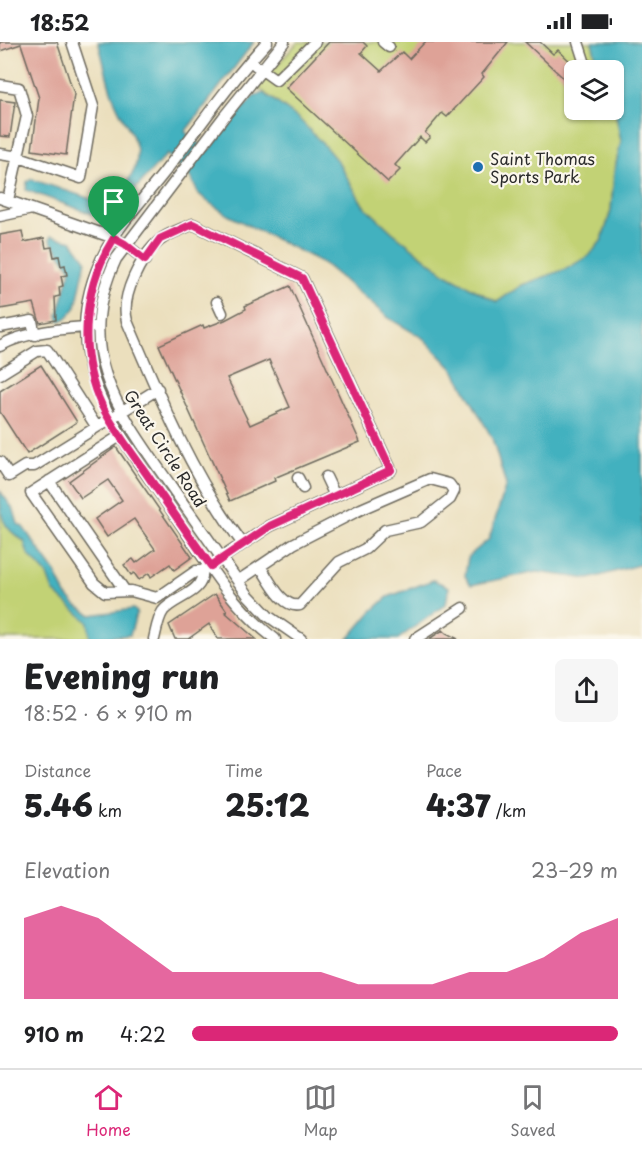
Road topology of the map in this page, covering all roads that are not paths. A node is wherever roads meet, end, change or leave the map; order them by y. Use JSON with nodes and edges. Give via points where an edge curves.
{"nodes":[{"id":1,"x":72,"y":42,"type":"edge"},
{"id":2,"x":267,"y":42,"type":"edge"},
{"id":3,"x":285,"y":42,"type":"edge"},
{"id":4,"x":315,"y":42,"type":"edge"},
{"id":5,"x":578,"y":42,"type":"edge"},
{"id":6,"x":584,"y":60,"type":"edge"},
{"id":7,"x":250,"y":61,"type":"junction"},
{"id":8,"x":260,"y":70,"type":"junction"},
{"id":9,"x":0,"y":85,"type":"edge"},
{"id":10,"x":0,"y":154,"type":"edge"},
{"id":11,"x":19,"y":157,"type":"junction"},
{"id":12,"x":4,"y":199,"type":"edge"},
{"id":13,"x":34,"y":209,"type":"junction"},
{"id":14,"x":0,"y":216,"type":"edge"},
{"id":15,"x":114,"y":238,"type":"junction"},
{"id":16,"x":125,"y":244,"type":"junction"},
{"id":17,"x":145,"y":260,"type":"junction"},
{"id":18,"x":302,"y":278,"type":"junction"},
{"id":19,"x":316,"y":290,"type":"dead end"},
{"id":20,"x":0,"y":327,"type":"edge"},
{"id":21,"x":87,"y":327,"type":"junction"},
{"id":22,"x":100,"y":327,"type":"junction"},
{"id":23,"x":34,"y":335,"type":"junction"},
{"id":24,"x":0,"y":346,"type":"edge"},
{"id":25,"x":0,"y":374,"type":"edge"},
{"id":26,"x":158,"y":389,"type":"junction"},
{"id":27,"x":120,"y":411,"type":"junction"},
{"id":28,"x":109,"y":418,"type":"junction"},
{"id":29,"x":96,"y":426,"type":"junction"},
{"id":30,"x":120,"y":436,"type":"junction"},
{"id":31,"x":0,"y":462,"type":"edge"},
{"id":32,"x":326,"y":477,"type":"dead end"},
{"id":33,"x":49,"y":481,"type":"junction"},
{"id":34,"x":335,"y":496,"type":"junction"},
{"id":35,"x":243,"y":544,"type":"junction"},
{"id":36,"x":221,"y":559,"type":"junction"},
{"id":37,"x":260,"y":566,"type":"junction"},
{"id":38,"x":207,"y":569,"type":"junction"},
{"id":39,"x":238,"y":581,"type":"junction"},
{"id":40,"x":172,"y":588,"type":"junction"},
{"id":41,"x":125,"y":591,"type":"junction"},
{"id":42,"x":157,"y":598,"type":"junction"},
{"id":43,"x":180,"y":600,"type":"junction"},
{"id":44,"x":463,"y":608,"type":"dead end"},
{"id":45,"x":163,"y":611,"type":"junction"},
{"id":46,"x":154,"y":639,"type":"edge"},
{"id":47,"x":275,"y":639,"type":"edge"},
{"id":48,"x":301,"y":639,"type":"edge"},
{"id":49,"x":415,"y":639,"type":"edge"}],
"edges":[{"from":1,"to":11,"type":"street","via":[[93,106],[81,178]]},
{"from":2,"to":7,"type":"street","name":"Great Circle Road"},
{"from":3,"to":8,"type":"street","name":"Great Circle Road"},
{"from":4,"to":8,"type":"street","via":[[278,79]]},
{"from":5,"to":6,"type":"street"},
{"from":7,"to":8,"type":"street"},
{"from":7,"to":15,"type":"street","name":"Great Circle Road"},
{"from":8,"to":16,"type":"street","name":"Great Circle Road"},
{"from":9,"to":11,"type":"street","via":[[20,88],[26,106]]},
{"from":10,"to":11,"type":"street"},
{"from":11,"to":12,"type":"street"},
{"from":12,"to":13,"type":"street"},
{"from":13,"to":14,"type":"street"},
{"from":13,"to":15,"type":"street"},
{"from":15,"to":16,"type":"street"},
{"from":15,"to":21,"type":"street","name":"Great Circle Road","via":[[95,278]]},
{"from":16,"to":17,"type":"street"},
{"from":16,"to":22,"type":"street","name":"Great Circle Road","via":[[108,276]]},
{"from":17,"to":18,"type":"street","via":[[160,239],[197,225]]},
{"from":17,"to":26,"type":"street","via":[[131,287],[125,316]]},
{"from":18,"to":19,"type":"street"},
{"from":18,"to":34,"type":"street","via":[[391,470]]},
{"from":20,"to":23,"type":"street","via":[[32,321]]},
{"from":21,"to":22,"type":"street"},
{"from":21,"to":23,"type":"street"},
{"from":21,"to":28,"type":"street","name":"Great Circle Road","via":[[88,360]]},
{"from":22,"to":27,"type":"street","name":"Great Circle Road","via":[[102,364]]},
{"from":23,"to":24,"type":"street"},
{"from":25,"to":29,"type":"street","via":[[37,351],[47,350]]},
{"from":26,"to":27,"type":"street"},
{"from":26,"to":35,"type":"street","via":[[203,482]]},
{"from":27,"to":28,"type":"street"},
{"from":27,"to":36,"type":"street","name":"Great Circle Road"},
{"from":28,"to":29,"type":"street"},
{"from":28,"to":30,"type":"street","name":"Great Circle Road"},
{"from":29,"to":31,"type":"street","via":[[34,466],[25,466],[9,476]]},
{"from":30,"to":33,"type":"street"},
{"from":30,"to":38,"type":"street","name":"Great Circle Road"},
{"from":32,"to":34,"type":"street"},
{"from":33,"to":41,"type":"street"},
{"from":33,"to":41,"type":"street","via":[[32,493],[100,590]]},
{"from":34,"to":35,"type":"street","via":[[270,526]]},
{"from":35,"to":36,"type":"street"},
{"from":36,"to":38,"type":"street"},
{"from":36,"to":39,"type":"street","name":"Great Circle Road"},
{"from":37,"to":37,"type":"street","via":[[324,527],[430,479],[449,483],[453,491],[450,500],[421,522],[385,530],[364,549],[339,562],[300,604],[286,602]]},
{"from":37,"to":39,"type":"street"},
{"from":38,"to":40,"type":"street"},
{"from":38,"to":43,"type":"street","via":[[198,586]]},
{"from":38,"to":47,"type":"street","name":"Great Circle Road","via":[[243,611]]},
{"from":39,"to":48,"type":"street","name":"Great Circle Road","via":[[268,616]]},
{"from":40,"to":42,"type":"street"},
{"from":40,"to":43,"type":"street"},
{"from":41,"to":42,"type":"street"},
{"from":42,"to":45,"type":"street"},
{"from":43,"to":45,"type":"street"},
{"from":44,"to":49,"type":"street"},
{"from":45,"to":46,"type":"street"}]}
